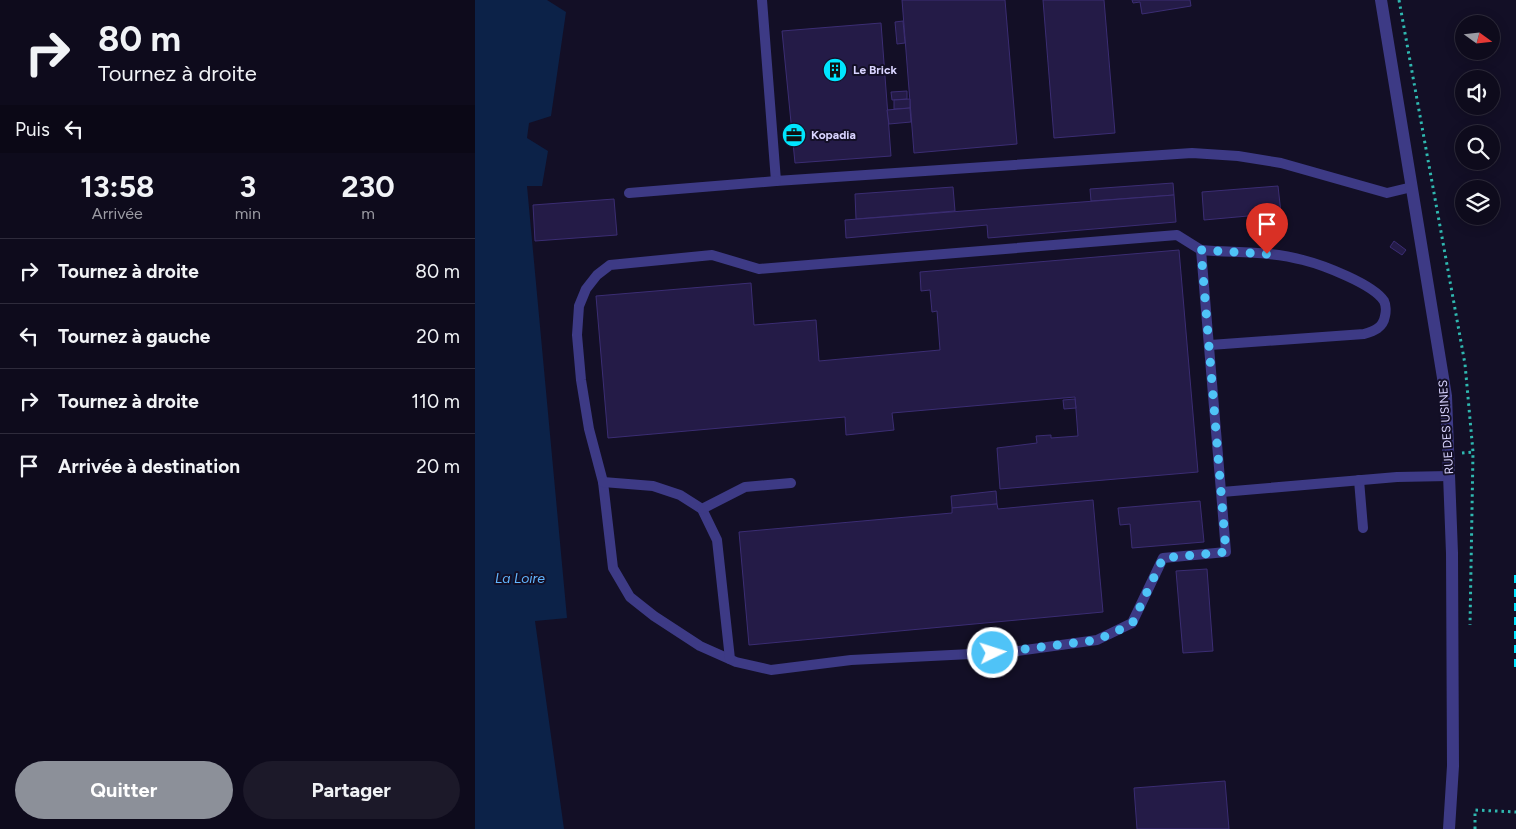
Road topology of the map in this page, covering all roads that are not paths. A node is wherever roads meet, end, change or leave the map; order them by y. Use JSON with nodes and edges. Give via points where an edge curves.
{"nodes":[{"id":1,"x":762,"y":0,"type":"edge"},
{"id":2,"x":1381,"y":0,"type":"edge"},
{"id":3,"x":776,"y":181,"type":"junction"},
{"id":4,"x":1412,"y":187,"type":"junction"},
{"id":5,"x":629,"y":193,"type":"dead end"},
{"id":6,"x":1201,"y":250,"type":"junction"},
{"id":7,"x":1210,"y":345,"type":"junction"},
{"id":8,"x":1449,"y":476,"type":"junction"},
{"id":9,"x":1359,"y":480,"type":"junction"},
{"id":10,"x":603,"y":482,"type":"junction"},
{"id":11,"x":791,"y":483,"type":"dead end"},
{"id":12,"x":1222,"y":492,"type":"junction"},
{"id":13,"x":702,"y":509,"type":"junction"},
{"id":14,"x":1363,"y":528,"type":"dead end"},
{"id":15,"x":731,"y":659,"type":"junction"},
{"id":16,"x":1449,"y":829,"type":"edge"}],
"edges":[{"from":1,"to":3,"type":"lane"},
{"from":2,"to":4,"type":"street","name":"RUE DES USINES"},
{"from":3,"to":4,"type":"lane","via":[[1192,153],[1281,163],[1387,193]]},
{"from":3,"to":5,"type":"lane"},
{"from":4,"to":8,"type":"street","name":"RUE DES USINES","via":[[1446,396]]},
{"from":6,"to":7,"type":"lane"},
{"from":6,"to":7,"type":"lane","via":[[1302,259],[1331,268],[1374,291],[1385,302],[1384,322],[1377,330],[1364,334]]},
{"from":6,"to":10,"type":"lane","via":[[1177,234],[759,269],[712,255],[611,264],[586,289],[579,306],[577,335],[589,429]]},
{"from":7,"to":12,"type":"lane"},
{"from":8,"to":9,"type":"lane"},
{"from":8,"to":16,"type":"street","name":"RUE DES USINES","via":[[1453,747]]},
{"from":9,"to":12,"type":"lane"},
{"from":9,"to":14,"type":"lane"},
{"from":10,"to":13,"type":"lane","via":[[653,486],[680,495]]},
{"from":10,"to":15,"type":"lane","via":[[613,568],[631,597],[700,646]]},
{"from":11,"to":13,"type":"lane","via":[[745,487]]},
{"from":12,"to":15,"type":"lane","via":[[1226,552],[1163,558],[1132,624],[1097,640],[1011,652],[851,660],[771,670]]},
{"from":13,"to":15,"type":"lane","via":[[717,540]]}]}
